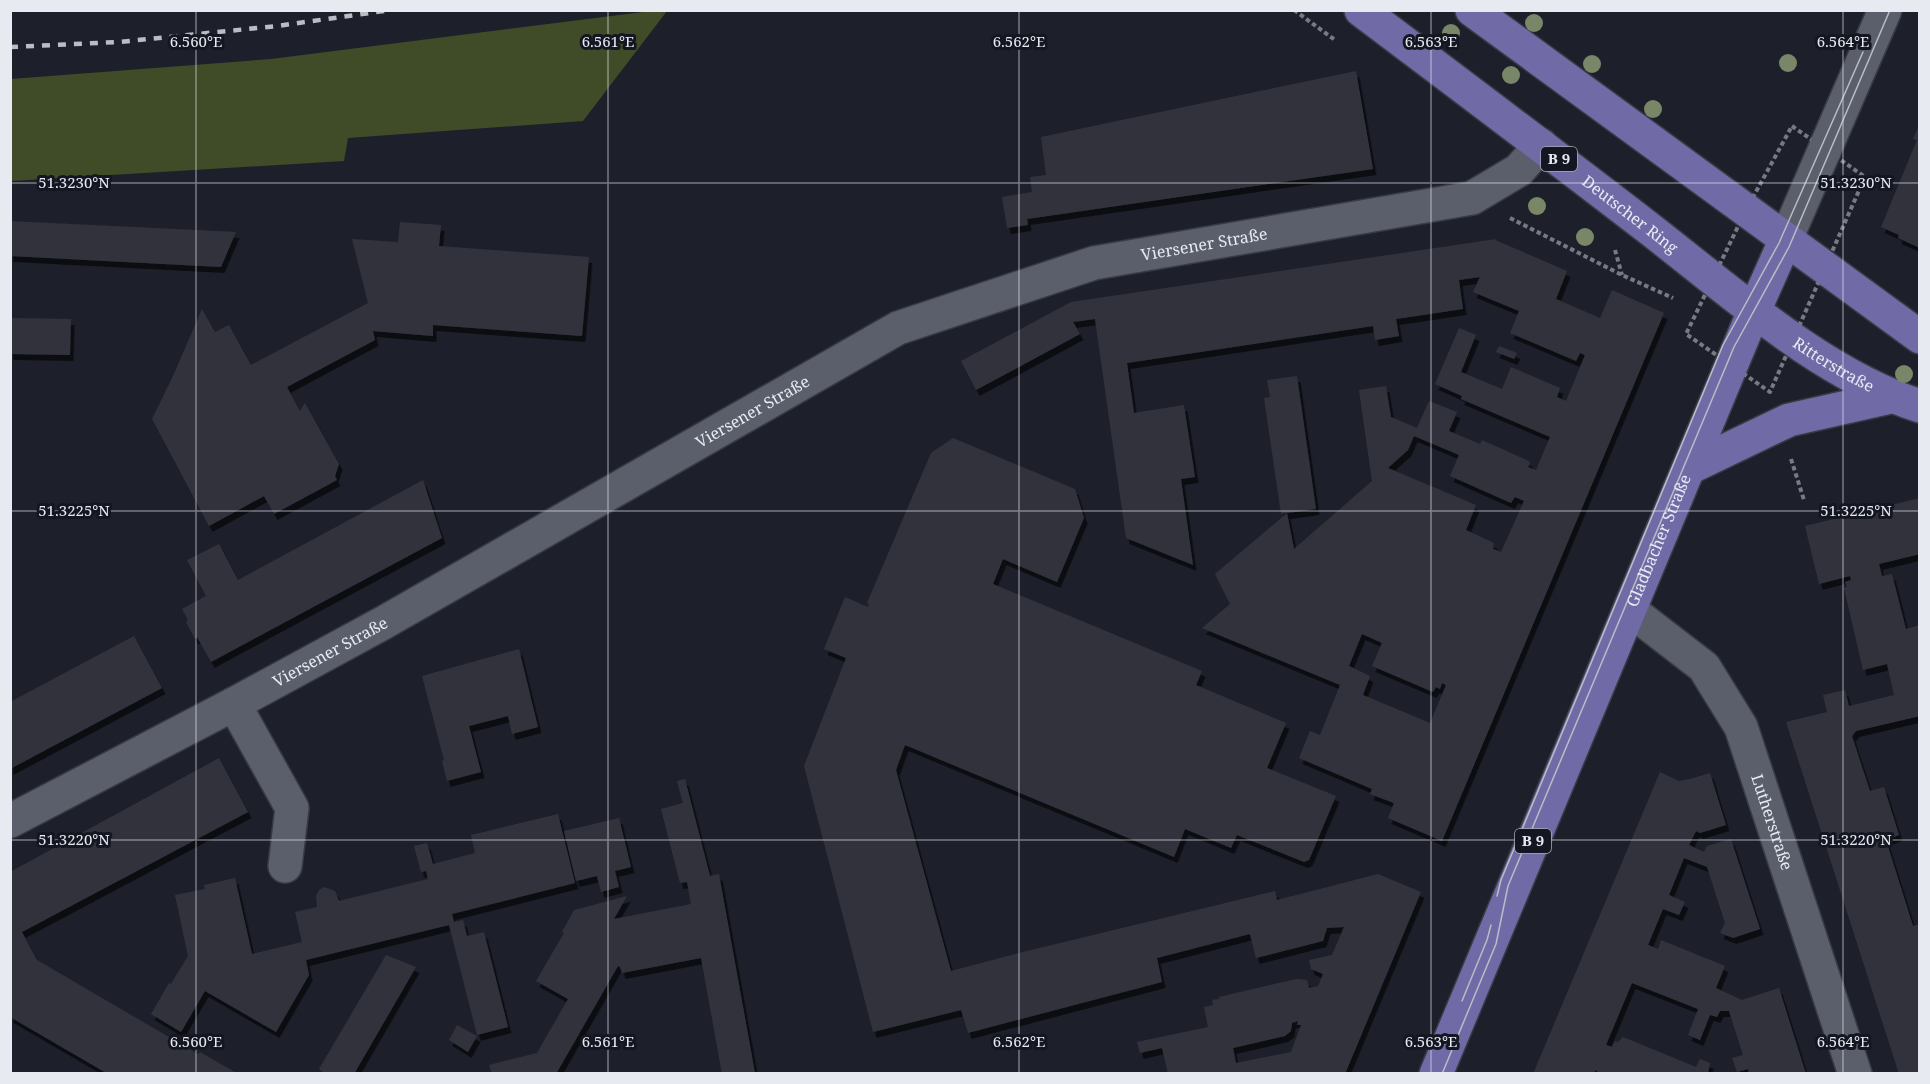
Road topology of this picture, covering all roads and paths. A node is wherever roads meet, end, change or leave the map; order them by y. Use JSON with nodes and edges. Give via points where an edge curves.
{"nodes":[{"id":1,"x":1361,"y":10,"type":"edge"},
{"id":2,"x":1472,"y":10,"type":"edge"},
{"id":3,"x":1885,"y":10,"type":"edge"},
{"id":4,"x":1540,"y":145,"type":"junction"},
{"id":5,"x":1472,"y":198,"type":"junction"},
{"id":6,"x":1786,"y":239,"type":"junction"},
{"id":7,"x":1676,"y":299,"type":"dead end"},
{"id":8,"x":1754,"y":311,"type":"junction"},
{"id":9,"x":1920,"y":337,"type":"edge"},
{"id":10,"x":1905,"y":401,"type":"edge"},
{"id":11,"x":1689,"y":468,"type":"junction"},
{"id":12,"x":1630,"y":610,"type":"junction"},
{"id":13,"x":234,"y":704,"type":"junction"},
{"id":14,"x":10,"y":821,"type":"edge"},
{"id":15,"x":285,"y":866,"type":"dead end"},
{"id":16,"x":1436,"y":1074,"type":"edge"},
{"id":17,"x":1855,"y":1074,"type":"edge"}],
"edges":[{"from":1,"to":4,"type":"main road","name":"Deutscher Ring","number":"B 9"},
{"from":2,"to":6,"type":"main road"},
{"from":3,"to":6,"type":"street","name":"Gladbacher Straße"},
{"from":4,"to":5,"type":"street","name":"Viersener Straße","via":[[1519,170]]},
{"from":4,"to":8,"type":"main road","name":"Deutscher Ring","number":"B 9"},
{"from":5,"to":7,"type":"path"},
{"from":5,"to":13,"type":"street","name":"Viersener Straße","via":[[1094,263],[898,328]]},
{"from":6,"to":8,"type":"main road","name":"Gladbacher Straße","number":"B 9"},
{"from":6,"to":9,"type":"main road"},
{"from":8,"to":10,"type":"main road","name":"Ritterstraße","via":[[1823,359]]},
{"from":8,"to":11,"type":"main road","name":"Gladbacher Straße","number":"B 9"},
{"from":10,"to":11,"type":"main road","via":[[1789,420]]},
{"from":11,"to":12,"type":"main road","name":"Gladbacher Straße","number":"B 9"},
{"from":12,"to":16,"type":"main road","name":"Gladbacher Straße","number":"B 9"},
{"from":12,"to":17,"type":"street","name":"Lutherstraße","via":[[1704,667],[1741,727]]},
{"from":13,"to":14,"type":"street","name":"Viersener Straße"},
{"from":13,"to":15,"type":"street","via":[[292,808]]}]}
